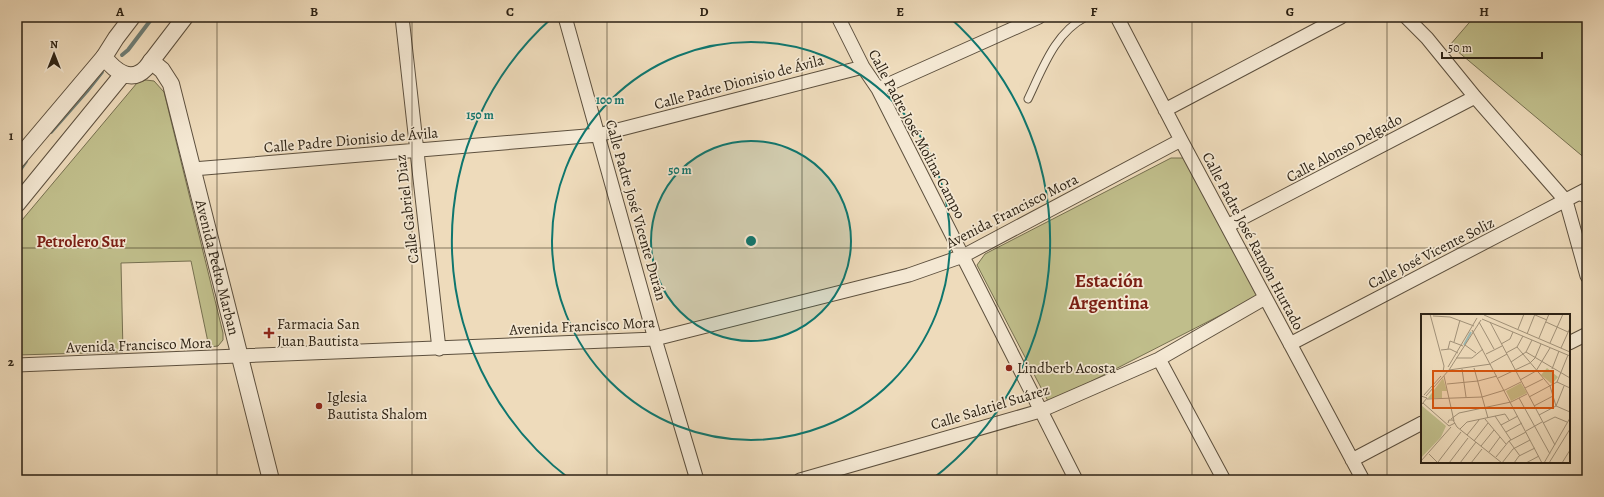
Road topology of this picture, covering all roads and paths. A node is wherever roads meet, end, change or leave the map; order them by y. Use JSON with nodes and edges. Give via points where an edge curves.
{"nodes":[{"id":1,"x":132,"y":17,"type":"edge"},
{"id":2,"x":185,"y":17,"type":"edge"},
{"id":3,"x":402,"y":17,"type":"edge"},
{"id":4,"x":565,"y":17,"type":"edge"},
{"id":5,"x":838,"y":17,"type":"edge"},
{"id":6,"x":1038,"y":17,"type":"edge"},
{"id":7,"x":1086,"y":17,"type":"edge"},
{"id":8,"x":1117,"y":17,"type":"edge"},
{"id":9,"x":1341,"y":17,"type":"edge"},
{"id":10,"x":1406,"y":17,"type":"edge"},
{"id":11,"x":104,"y":57,"type":"junction"},
{"id":12,"x":151,"y":61,"type":"junction"},
{"id":13,"x":863,"y":67,"type":"junction"},
{"id":14,"x":123,"y":74,"type":"junction"},
{"id":15,"x":878,"y":89,"type":"junction"},
{"id":16,"x":1475,"y":97,"type":"junction"},
{"id":17,"x":1028,"y":100,"type":"dead end"},
{"id":18,"x":1165,"y":110,"type":"junction"},
{"id":19,"x":598,"y":135,"type":"junction"},
{"id":20,"x":1180,"y":140,"type":"junction"},
{"id":21,"x":416,"y":150,"type":"junction"},
{"id":22,"x":17,"y":160,"type":"edge"},
{"id":23,"x":193,"y":169,"type":"junction"},
{"id":24,"x":1579,"y":197,"type":"edge"},
{"id":25,"x":17,"y":204,"type":"edge"},
{"id":26,"x":1227,"y":226,"type":"junction"},
{"id":27,"x":963,"y":256,"type":"junction"},
{"id":28,"x":1587,"y":276,"type":"edge"},
{"id":29,"x":1265,"y":298,"type":"junction"},
{"id":30,"x":1587,"y":334,"type":"edge"},
{"id":31,"x":655,"y":339,"type":"junction"},
{"id":32,"x":1570,"y":342,"type":"edge"},
{"id":33,"x":1290,"y":344,"type":"junction"},
{"id":34,"x":439,"y":349,"type":"junction"},
{"id":35,"x":240,"y":357,"type":"junction"},
{"id":36,"x":1159,"y":359,"type":"junction"},
{"id":37,"x":17,"y":365,"type":"edge"},
{"id":38,"x":1040,"y":411,"type":"junction"},
{"id":39,"x":1421,"y":423,"type":"edge"},
{"id":40,"x":1352,"y":460,"type":"junction"},
{"id":41,"x":271,"y":480,"type":"edge"},
{"id":42,"x":697,"y":480,"type":"edge"},
{"id":43,"x":800,"y":480,"type":"edge"},
{"id":44,"x":1076,"y":480,"type":"edge"},
{"id":45,"x":1224,"y":480,"type":"edge"},
{"id":46,"x":1363,"y":480,"type":"edge"}],
"edges":[{"from":1,"to":11,"type":"street"},
{"from":2,"to":12,"type":"street"},
{"from":3,"to":21,"type":"street","name":"Calle Gabriel Diaz"},
{"from":4,"to":19,"type":"street","name":"Calle Padre José Vicente Durán"},
{"from":5,"to":13,"type":"street","name":"Calle Padre José Molina Campo"},
{"from":6,"to":15,"type":"street"},
{"from":7,"to":17,"type":"lane","via":[[1058,40]]},
{"from":8,"to":18,"type":"street","name":"Calle Padre José Ramón Hurtado"},
{"from":9,"to":18,"type":"street"},
{"from":10,"to":16,"type":"street","via":[[1427,38]]},
{"from":11,"to":14,"type":"street"},
{"from":11,"to":22,"type":"street"},
{"from":12,"to":14,"type":"street","via":[[141,73],[134,76]]},
{"from":12,"to":23,"type":"street","name":"Avenida Pedro Marban","via":[[162,70],[171,84]]},
{"from":13,"to":15,"type":"street","name":"Calle Padre José Molina Campo"},
{"from":13,"to":19,"type":"street","name":"Calle Padre Dionisio de Ávila"},
{"from":14,"to":25,"type":"street"},
{"from":15,"to":27,"type":"street","name":"Calle Padre José Molina Campo"},
{"from":16,"to":24,"type":"street"},
{"from":16,"to":26,"type":"street","name":"Calle Alonso Delgado"},
{"from":18,"to":20,"type":"street","name":"Calle Padre José Ramón Hurtado"},
{"from":19,"to":21,"type":"street","name":"Calle Padre Dionisio de Ávila"},
{"from":19,"to":31,"type":"street","name":"Calle Padre José Vicente Durán"},
{"from":20,"to":26,"type":"street","name":"Calle Padre José Ramón Hurtado"},
{"from":20,"to":27,"type":"street","name":"Avenida Francisco Mora"},
{"from":21,"to":23,"type":"street","name":"Calle Padre Dionisio de Ávila"},
{"from":21,"to":34,"type":"street","name":"Calle Gabriel Diaz"},
{"from":23,"to":35,"type":"street","name":"Avenida Pedro Marban"},
{"from":24,"to":28,"type":"street"},
{"from":24,"to":33,"type":"street","name":"Calle José Vicente Soliz"},
{"from":26,"to":29,"type":"street","name":"Calle Padre José Ramón Hurtado"},
{"from":27,"to":31,"type":"street","name":"Avenida Francisco Mora","via":[[909,275]]},
{"from":27,"to":38,"type":"street","name":"Calle Padre José Molina Campo"},
{"from":29,"to":33,"type":"street","name":"Calle Padre José Ramón Hurtado"},
{"from":29,"to":36,"type":"street","name":"Calle Salatiel Suárez"},
{"from":30,"to":32,"type":"street"},
{"from":31,"to":34,"type":"street","name":"Avenida Francisco Mora"},
{"from":31,"to":42,"type":"street","name":"Calle Padre José Vicente Durán"},
{"from":33,"to":40,"type":"street","name":"Calle Padre José Ramón Hurtado"},
{"from":34,"to":35,"type":"street","name":"Avenida Francisco Mora"},
{"from":35,"to":37,"type":"street","name":"Avenida Francisco Mora"},
{"from":35,"to":41,"type":"street","name":"Avenida Pedro Marban"},
{"from":36,"to":38,"type":"street","name":"Calle Salatiel Suárez"},
{"from":36,"to":45,"type":"street"},
{"from":38,"to":43,"type":"street","name":"Calle Salatiel Suárez"},
{"from":38,"to":44,"type":"street","name":"Calle Padre José Molina Campo"},
{"from":39,"to":40,"type":"street"},
{"from":40,"to":46,"type":"street","name":"Calle Padre José Ramón Hurtado"}]}
